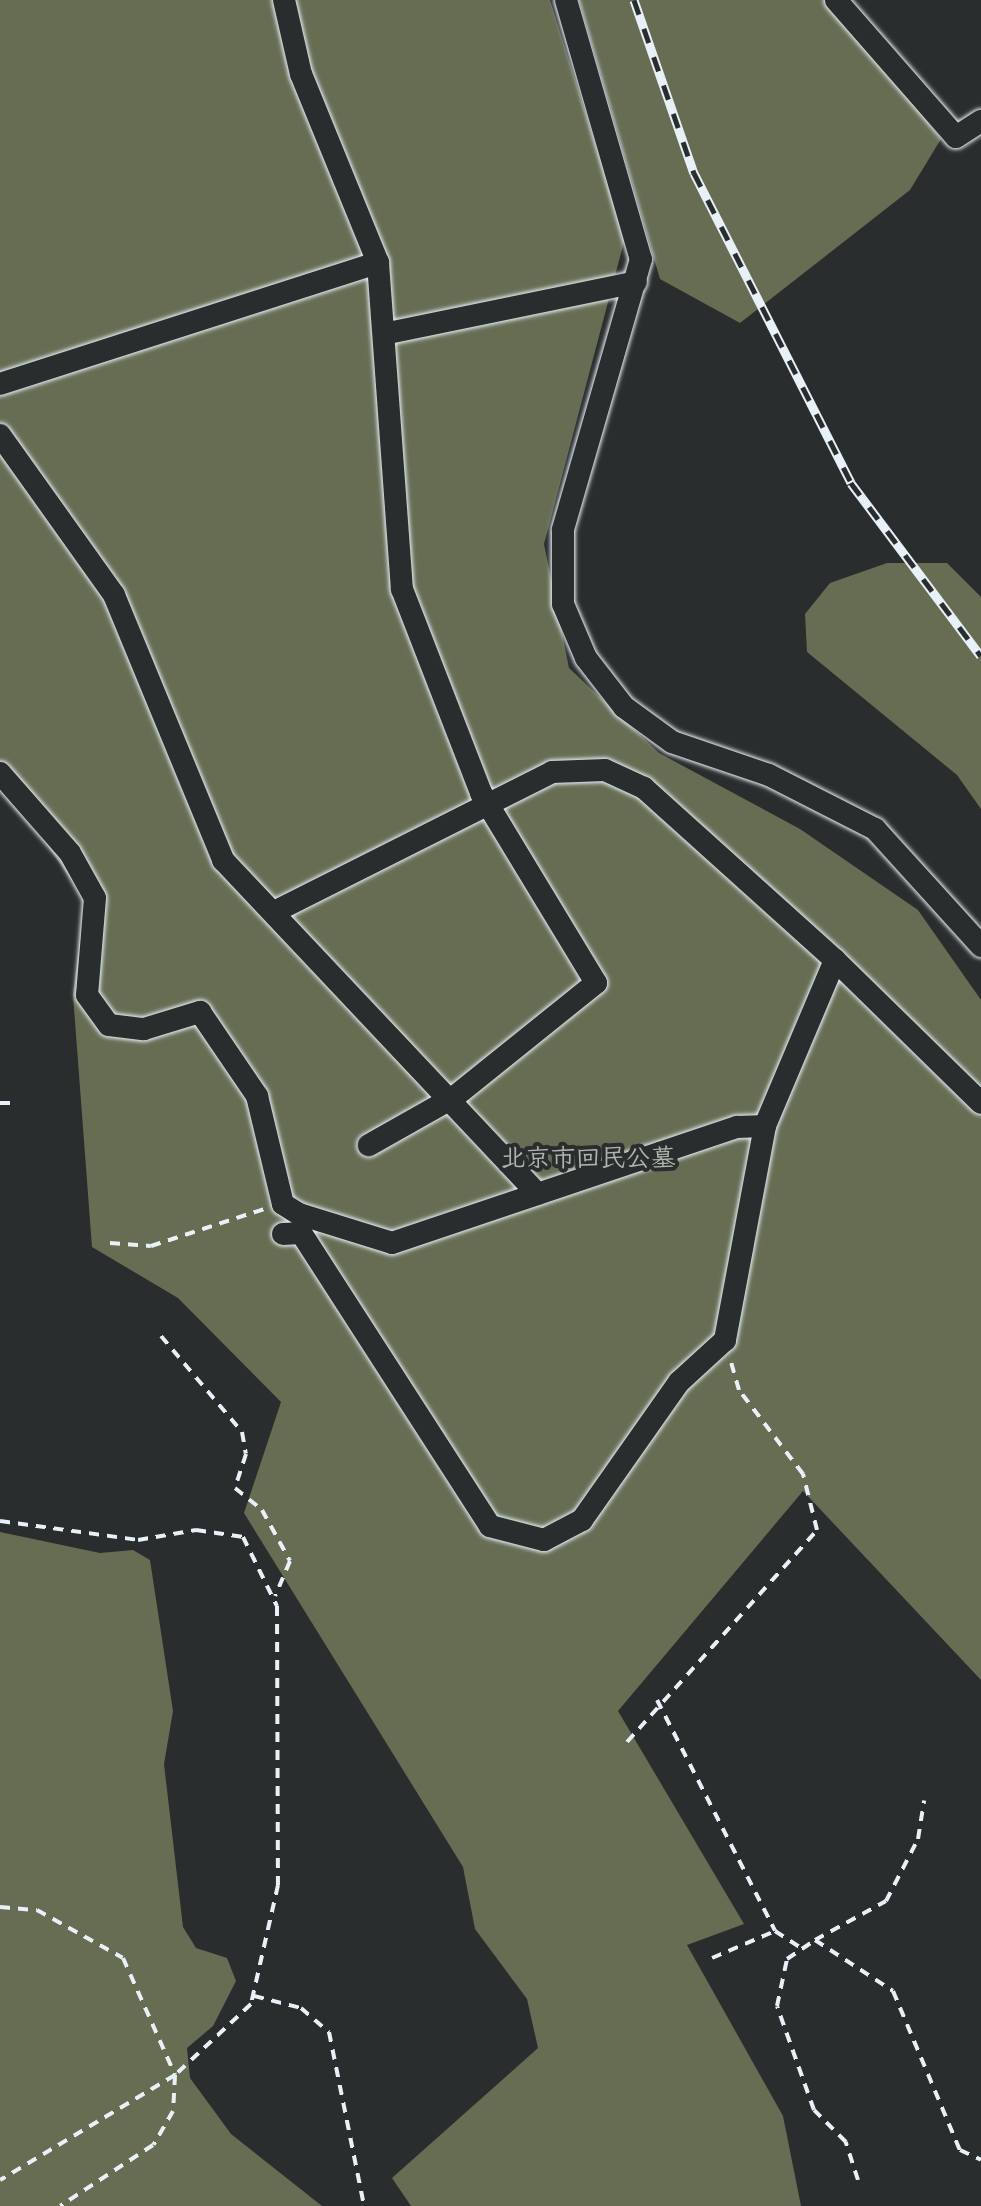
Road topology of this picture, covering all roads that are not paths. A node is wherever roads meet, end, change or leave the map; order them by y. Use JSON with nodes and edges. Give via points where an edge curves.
{"nodes":[{"id":1,"x":284,"y":0,"type":"edge"},
{"id":2,"x":566,"y":0,"type":"edge"},
{"id":3,"x":836,"y":0,"type":"edge"},
{"id":4,"x":981,"y":121,"type":"edge"},
{"id":5,"x":378,"y":263,"type":"junction"},
{"id":6,"x":636,"y":282,"type":"junction"},
{"id":7,"x":388,"y":333,"type":"junction"},
{"id":8,"x":0,"y":384,"type":"edge"},
{"id":9,"x":0,"y":435,"type":"edge"},
{"id":10,"x":0,"y":773,"type":"edge"},
{"id":11,"x":486,"y":800,"type":"junction"},
{"id":12,"x":274,"y":912,"type":"junction"},
{"id":13,"x":981,"y":946,"type":"edge"},
{"id":14,"x":835,"y":960,"type":"junction"},
{"id":15,"x":454,"y":1097,"type":"junction"},
{"id":16,"x":981,"y":1103,"type":"edge"},
{"id":17,"x":766,"y":1126,"type":"junction"},
{"id":18,"x":369,"y":1145,"type":"dead end"},
{"id":19,"x":538,"y":1194,"type":"junction"},
{"id":20,"x":283,"y":1234,"type":"dead end"}],
"edges":[{"from":1,"to":5,"type":"street","via":[[301,74]]},
{"from":2,"to":6,"type":"street","via":[[640,234]]},
{"from":3,"to":4,"type":"street","via":[[956,137]]},
{"from":5,"to":7,"type":"street"},
{"from":5,"to":8,"type":"street"},
{"from":6,"to":7,"type":"street"},
{"from":6,"to":13,"type":"street","via":[[563,530],[562,604],[586,658],[624,707],[672,742],[769,775],[875,829]]},
{"from":7,"to":11,"type":"street","via":[[402,589]]},
{"from":9,"to":12,"type":"street","via":[[114,594],[223,860]]},
{"from":10,"to":19,"type":"street","via":[[70,853],[95,898],[88,996],[109,1025],[144,1029],[200,1012],[257,1096],[283,1204],[392,1243]]},
{"from":11,"to":12,"type":"street"},
{"from":11,"to":14,"type":"street","via":[[552,772],[605,770],[631,782]]},
{"from":11,"to":15,"type":"street","via":[[596,983]]},
{"from":12,"to":15,"type":"street"},
{"from":14,"to":16,"type":"street"},
{"from":14,"to":17,"type":"street"},
{"from":15,"to":18,"type":"street"},
{"from":15,"to":19,"type":"street"},
{"from":17,"to":19,"type":"street","via":[[737,1127]]},
{"from":17,"to":20,"type":"street","via":[[726,1340],[678,1382],[582,1520],[544,1540],[490,1526],[301,1233]]}]}
